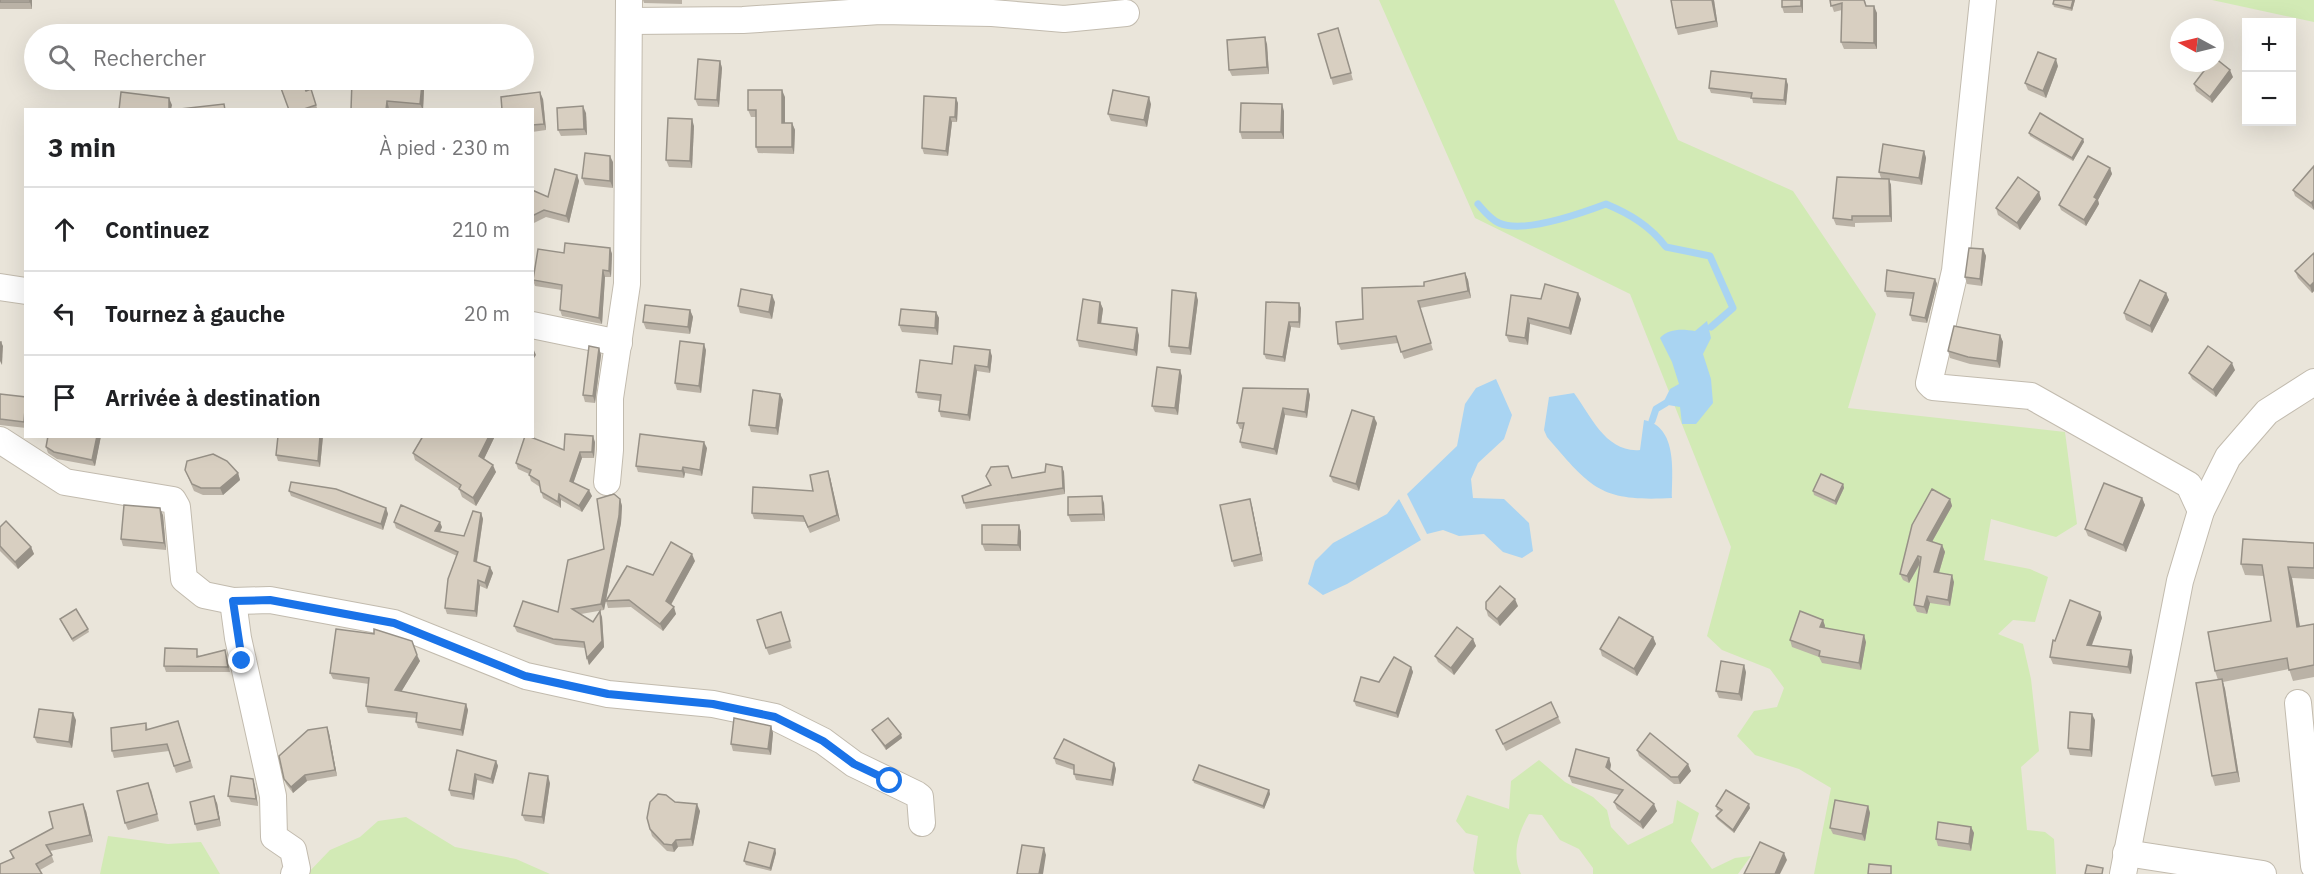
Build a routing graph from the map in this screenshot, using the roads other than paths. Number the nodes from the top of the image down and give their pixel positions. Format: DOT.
graph roads {
  1 [pos="1983,0"];
  2 [pos="629,10"];
  3 [pos="1126,13"];
  4 [pos="0,287"];
  5 [pos="24,291"];
  6 [pos="534,325"];
  7 [pos="619,344"];
  8 [pos="2314,382"];
  9 [pos="0,440"];
  10 [pos="607,482"];
  11 [pos="2201,511"];
  12 [pos="233,601"];
  13 [pos="2298,703"];
  14 [pos="922,823"];
  15 [pos="2124,863"];
  16 [pos="2314,866"];
  17 [pos="294,874"];
  18 [pos="2263,874"];
  1 -- 11 [label="street"];
  2 -- 3 [label="street"];
  2 -- 7 [label="street"];
  4 -- 5 [label="street"];
  6 -- 7 [label="street"];
  7 -- 10 [label="street"];
  8 -- 11 [label="street"];
  9 -- 12 [label="street"];
  11 -- 15 [label="street"];
  12 -- 14 [label="street"];
  12 -- 17 [label="street"];
  13 -- 16 [label="street"];
  15 -- 18 [label="street"];
}
